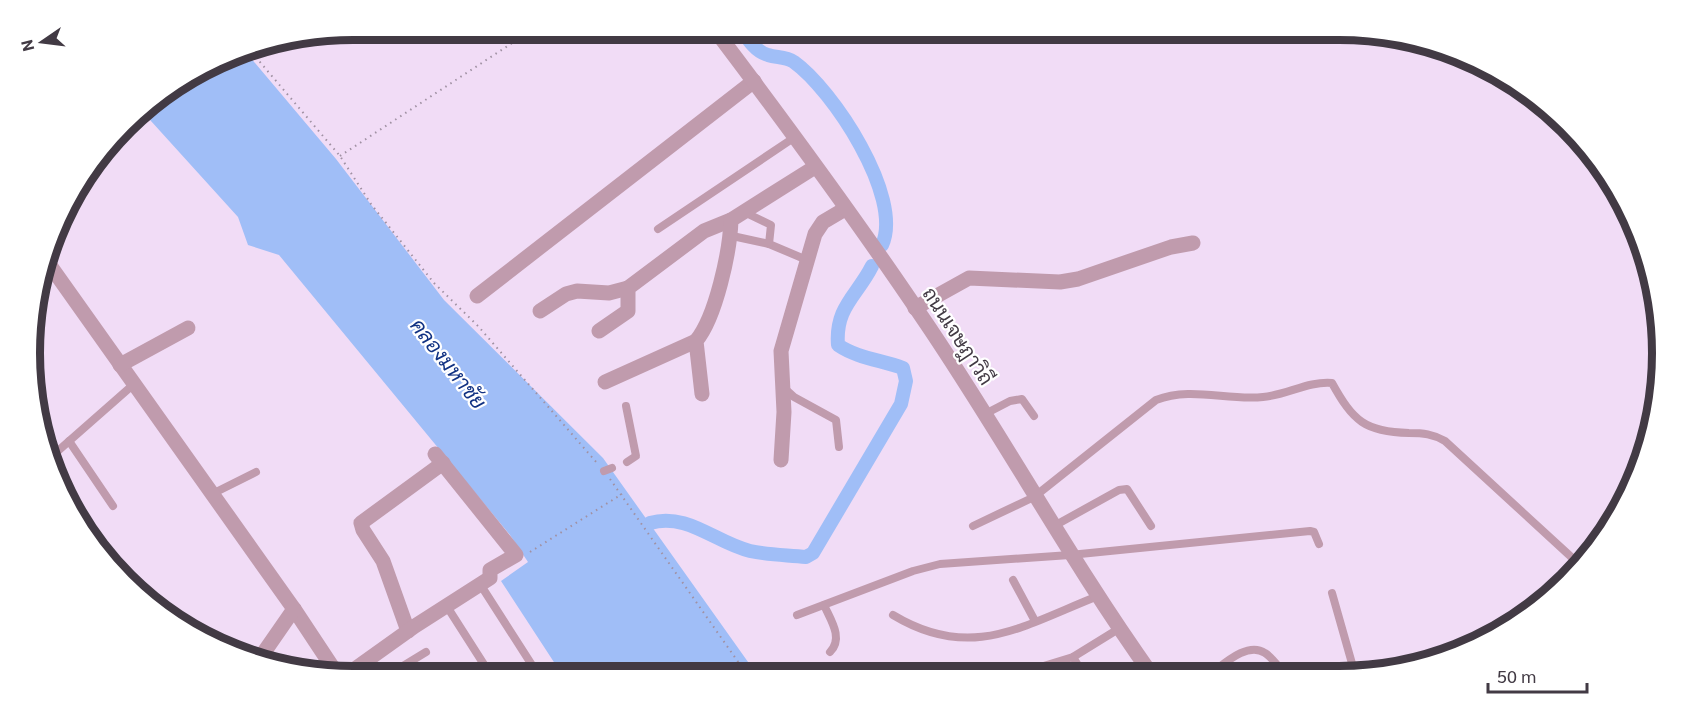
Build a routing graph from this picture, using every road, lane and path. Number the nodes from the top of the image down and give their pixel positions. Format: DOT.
graph roads {
  1 [pos="517,40"];
  2 [pos="723,40"];
  3 [pos="255,56"];
  4 [pos="754,81"];
  5 [pos="795,137"];
  6 [pos="340,156"];
  7 [pos="815,167"];
  8 [pos="845,209"];
  9 [pos="737,216"];
  10 [pos="658,229"];
  11 [pos="737,237"];
  12 [pos="1193,243"];
  13 [pos="769,244"];
  14 [pos="807,260"];
  15 [pos="52,268"];
  16 [pos="628,288"];
  17 [pos="477,296"];
  18 [pos="915,308"];
  19 [pos="540,311"];
  20 [pos="188,328"];
  21 [pos="599,331"];
  22 [pos="696,341"];
  23 [pos="120,365"];
  24 [pos="605,382"];
  25 [pos="134,384"];
  26 [pos="782,386"];
  27 [pos="702,394"];
  28 [pos="626,406"];
  29 [pos="984,415"];
  30 [pos="1034,416"];
  31 [pos="69,441"];
  32 [pos="839,447"];
  33 [pos="56,452"];
  34 [pos="781,460"];
  35 [pos="627,462"];
  36 [pos="256,472"];
  37 [pos="212,494"];
  38 [pos="622,494"];
  39 [pos="1034,496"];
  40 [pos="113,506"];
  41 [pos="973,526"];
  42 [pos="1053,526"];
  43 [pos="1151,526"];
  44 [pos="1319,544"];
  45 [pos="527,554"];
  46 [pos="1070,555"];
  47 [pos="1574,560"];
  48 [pos="1013,580"];
  49 [pos="480,584"];
  50 [pos="1332,593"];
  51 [pos="1098,596"];
  52 [pos="446,605"];
  53 [pos="824,605"];
  54 [pos="294,609"];
  55 [pos="797,615"];
  56 [pos="893,615"];
  57 [pos="1035,621"];
  58 [pos="1120,628"];
  59 [pos="408,631"];
  60 [pos="426,652"];
  61 [pos="830,652"];
  62 [pos="263,653"];
  63 [pos="1073,657"];
  64 [pos="332,666"];
  65 [pos="359,666"];
  66 [pos="403,666"];
  67 [pos="485,666"];
  68 [pos="533,666"];
  69 [pos="741,666"];
  70 [pos="1044,666"];
  71 [pos="1078,666"];
  72 [pos="1146,666"];
  73 [pos="1222,666"];
  74 [pos="1277,666"];
  75 [pos="1353,666"];
  1 -- 6 [label="path"];
  2 -- 4 [label="street, ถนนเจษฎาวิถี"];
  3 -- 6 [label="path"];
  4 -- 5 [label="street, ถนนเจษฎาวิถี"];
  4 -- 17 [label="street"];
  5 -- 7 [label="street, ถนนเจษฎาวิถี"];
  5 -- 10 [label="lane"];
  6 -- 38 [label="path"];
  7 -- 8 [label="street, ถนนเจษฎาวิถี"];
  7 -- 9 [label="street"];
  8 -- 14 [label="street"];
  8 -- 18 [label="street, ถนนเจษฎาวิถี"];
  9 -- 13 [label="lane"];
  9 -- 16 [label="street"];
  9 -- 22 [label="street"];
  11 -- 13 [label="lane"];
  12 -- 18 [label="street"];
  13 -- 14 [label="lane"];
  14 -- 26 [label="street"];
  15 -- 23 [label="street"];
  16 -- 19 [label="street"];
  16 -- 21 [label="street"];
  18 -- 29 [label="street, ถนนเจษฎาวิถี"];
  20 -- 23 [label="street"];
  22 -- 24 [label="street"];
  22 -- 27 [label="street"];
  23 -- 25 [label="street"];
  25 -- 31 [label="lane"];
  25 -- 37 [label="street"];
  26 -- 32 [label="lane"];
  26 -- 34 [label="street"];
  28 -- 35 [label="lane"];
  29 -- 30 [label="lane"];
  29 -- 39 [label="street, ถนนเจษฎาวิถี"];
  31 -- 33 [label="lane"];
  31 -- 40 [label="lane"];
  36 -- 37 [label="lane"];
  37 -- 54 [label="street"];
  38 -- 45 [label="path"];
  38 -- 69 [label="path"];
  39 -- 41 [label="lane"];
  39 -- 42 [label="street, ถนนเจษฎาวิถี"];
  39 -- 47 [label="lane"];
  42 -- 43 [label="lane"];
  42 -- 46 [label="street, ถนนเจษฎาวิถี"];
  44 -- 46 [label="lane"];
  46 -- 51 [label="street, ถนนเจษฎาวิถี"];
  46 -- 53 [label="lane"];
  48 -- 57 [label="lane"];
  49 -- 52 [label="street"];
  49 -- 59 [label="street"];
  49 -- 68 [label="lane"];
  50 -- 75 [label="lane"];
  51 -- 57 [label="lane"];
  51 -- 58 [label="street, ถนนเจษฎาวิถี"];
  52 -- 59 [label="street"];
  52 -- 67 [label="lane"];
  53 -- 55 [label="lane"];
  53 -- 61 [label="lane"];
  54 -- 62 [label="street"];
  54 -- 64 [label="street"];
  56 -- 57 [label="lane"];
  58 -- 63 [label="lane"];
  58 -- 72 [label="street, ถนนเจษฎาวิถี"];
  59 -- 65 [label="street"];
  60 -- 66 [label="lane"];
  63 -- 70 [label="lane"];
  63 -- 71 [label="lane"];
  73 -- 74 [label="lane"];
}
